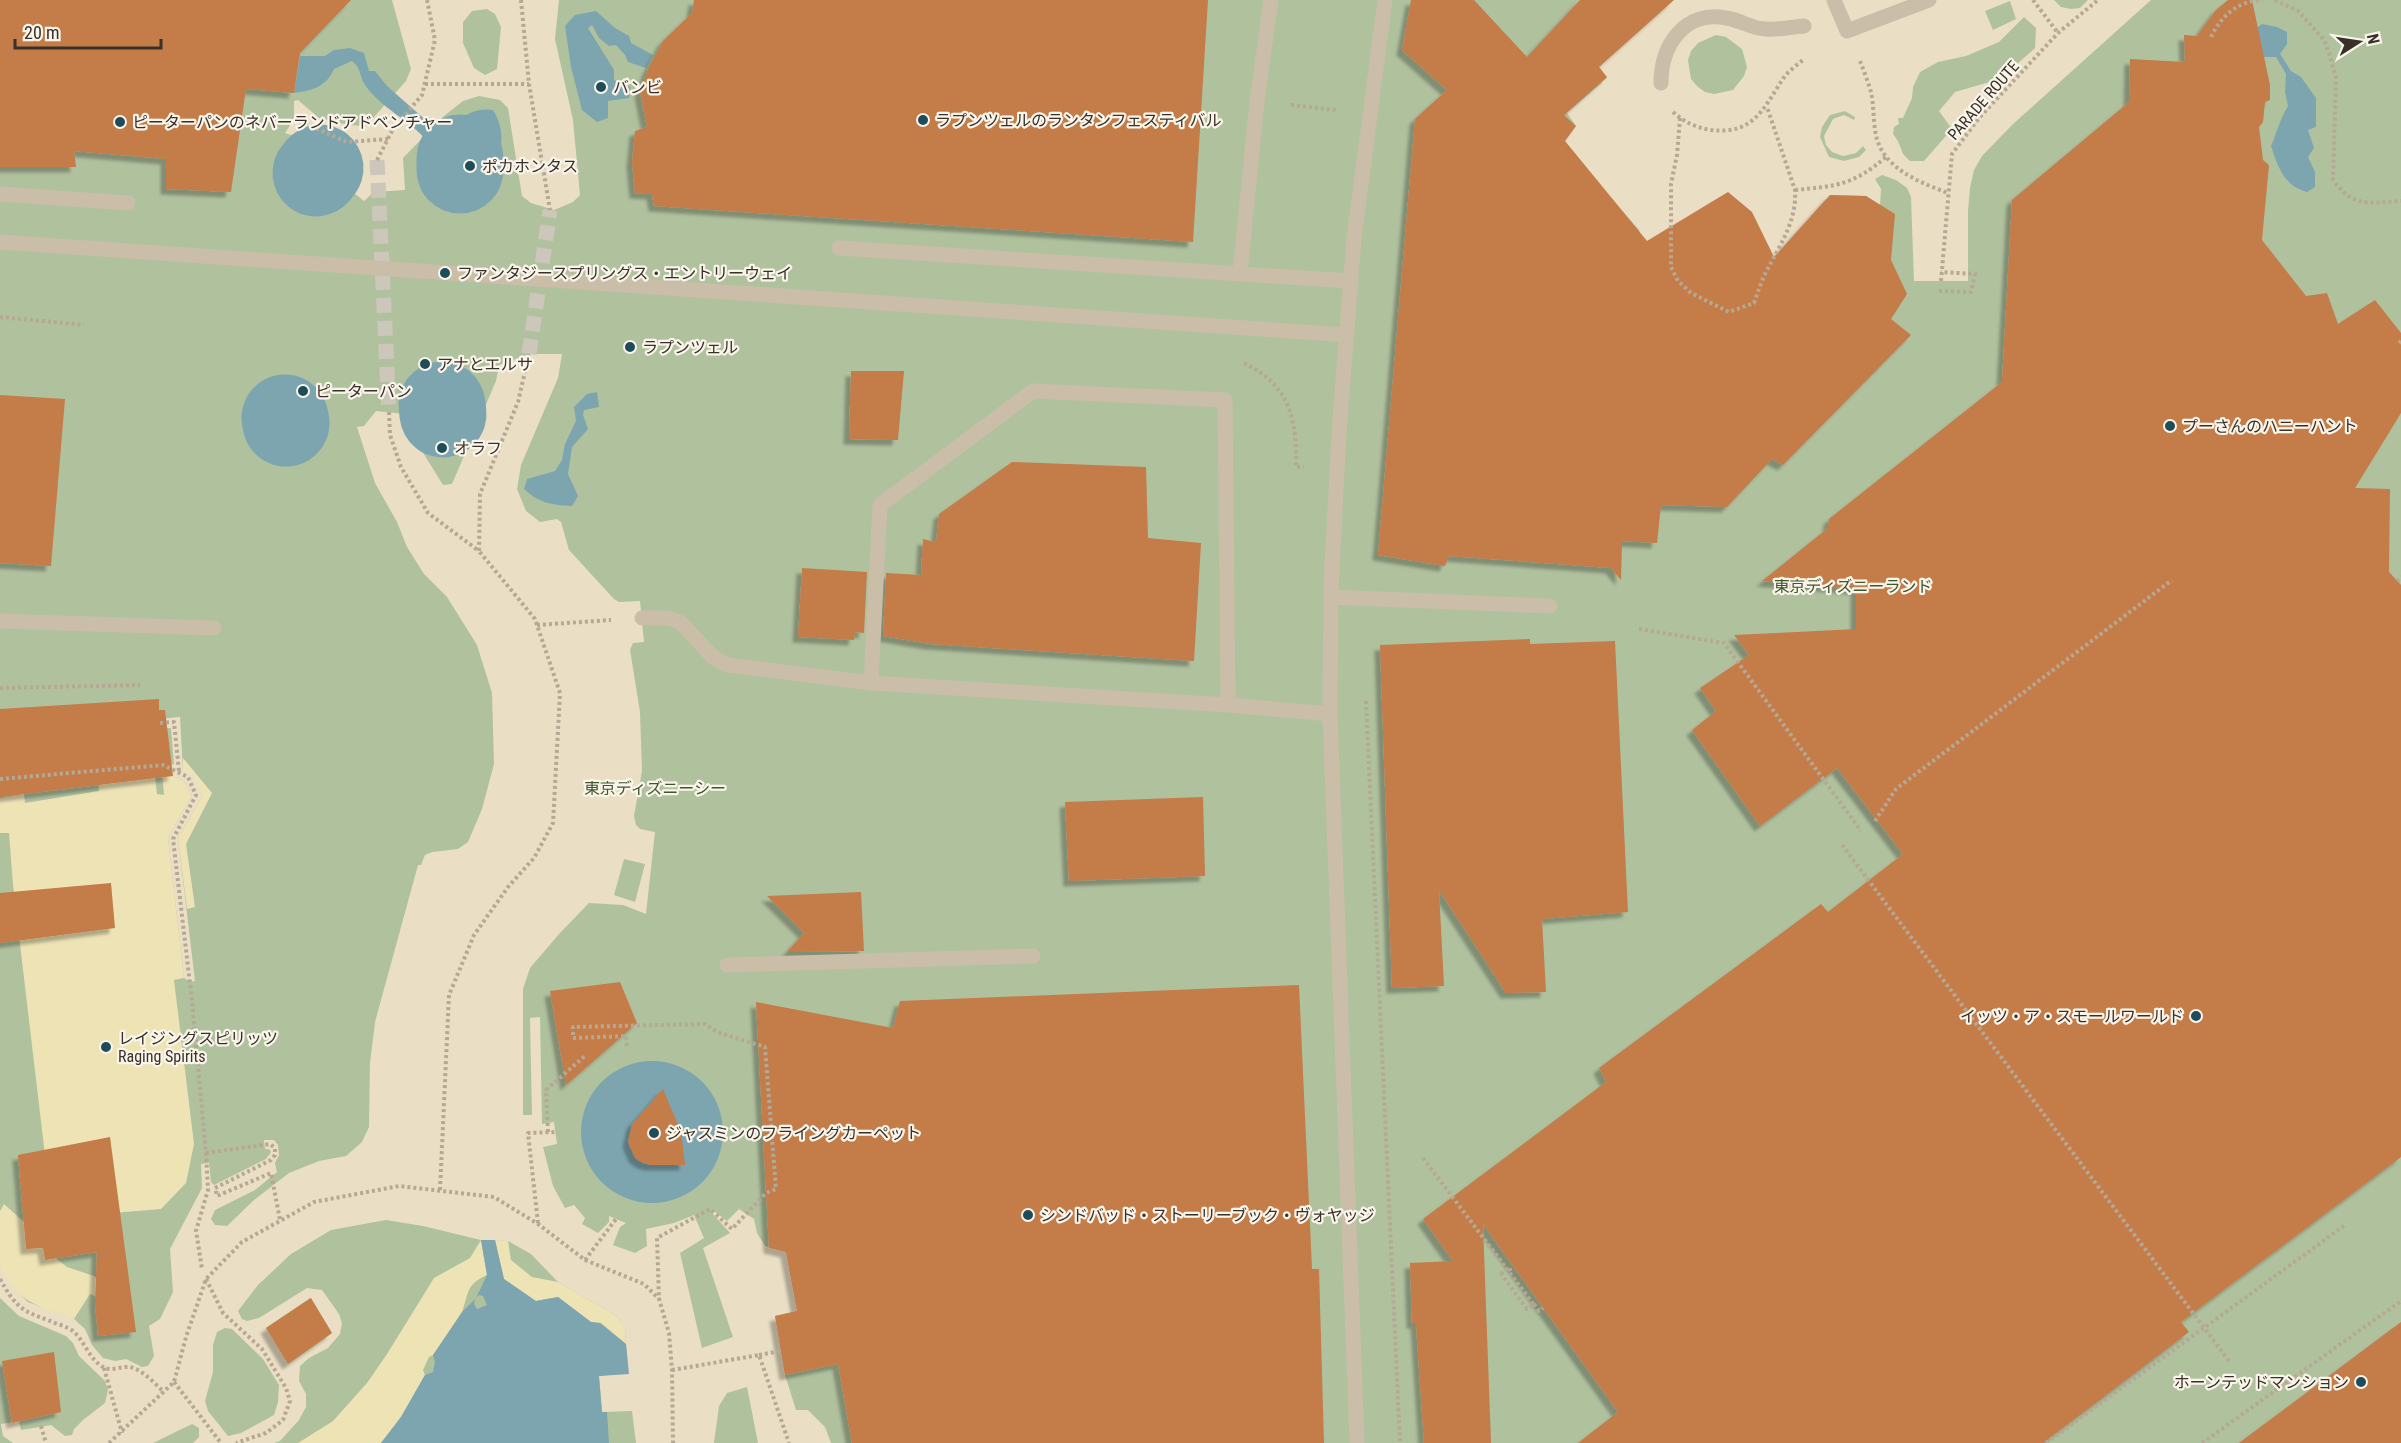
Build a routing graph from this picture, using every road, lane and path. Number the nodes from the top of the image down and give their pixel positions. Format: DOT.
graph roads {
  1 [pos="427,0"];
  2 [pos="521,0"];
  3 [pos="1271,0"];
  4 [pos="1385,0"];
  5 [pos="1834,0"];
  6 [pos="1929,0"];
  7 [pos="2033,0"];
  8 [pos="2098,0"];
  9 [pos="2262,0"];
  10 [pos="2275,0"];
  11 [pos="1804,26"];
  12 [pos="1847,31"];
  13 [pos="2058,33"];
  14 [pos="2211,36"];
  15 [pos="1661,83"];
  16 [pos="424,84"];
  17 [pos="529,84"];
  18 [pos="1257,101"];
  19 [pos="1767,106"];
  20 [pos="1370,114"];
  21 [pos="1680,118"];
  22 [pos="294,119"];
  23 [pos="388,139"];
  24 [pos="1887,156"];
  25 [pos="377,160"];
  26 [pos="1795,190"];
  27 [pos="1948,193"];
  28 [pos="0,194"];
  29 [pos="2401,201"];
  30 [pos="128,203"];
  31 [pos="550,210"];
  32 [pos="0,242"];
  33 [pos="839,248"];
  34 [pos="1941,272"];
  35 [pos="1240,273"];
  36 [pos="1351,280"];
  37 [pos="1941,281"];
  38 [pos="1939,291"];
  39 [pos="0,317"];
  40 [pos="84,325"];
  41 [pos="1347,335"];
  42 [pos="529,354"];
  43 [pos="1236,359"];
  44 [pos="389,412"];
  45 [pos="1337,469"];
  46 [pos="479,551"];
  47 [pos="2401,576"];
  48 [pos="2172,580"];
  49 [pos="2397,581"];
  50 [pos="1331,597"];
  51 [pos="1550,606"];
  52 [pos="642,618"];
  53 [pos="0,621"];
  54 [pos="537,625"];
  55 [pos="214,628"];
  56 [pos="1639,629"];
  57 [pos="871,683"];
  58 [pos="140,685"];
  59 [pos="0,688"];
  60 [pos="1366,690"];
  61 [pos="1228,705"];
  62 [pos="1330,714"];
  63 [pos="160,723"];
  64 [pos="179,772"];
  65 [pos="0,779"];
  66 [pos="1875,821"];
  67 [pos="1861,831"];
  68 [pos="1842,845"];
  69 [pos="1033,956"];
  70 [pos="727,965"];
  71 [pos="627,1046"];
  72 [pos="585,1055"];
  73 [pos="548,1132"];
  74 [pos="555,1132"];
  75 [pos="206,1153"];
  76 [pos="1423,1158"];
  77 [pos="440,1191"];
  78 [pos="616,1219"];
  79 [pos="280,1220"];
  80 [pos="538,1224"];
  81 [pos="2345,1225"];
  82 [pos="585,1260"];
  83 [pos="202,1269"];
  84 [pos="0,1279"];
  85 [pos="206,1279"];
  86 [pos="5,1288"];
  87 [pos="0,1291"];
  88 [pos="659,1299"];
  89 [pos="2401,1301"];
  90 [pos="1543,1308"];
  91 [pos="2204,1328"];
  92 [pos="780,1351"];
  93 [pos="759,1356"];
  94 [pos="2229,1362"];
  95 [pos="104,1368"];
  96 [pos="672,1370"];
  97 [pos="174,1382"];
  98 [pos="164,1392"];
  99 [pos="41,1426"];
  100 [pos="122,1433"];
  101 [pos="46,1443"];
  102 [pos="109,1443"];
  103 [pos="221,1443"];
  104 [pos="236,1443"];
  105 [pos="673,1443"];
  106 [pos="789,1443"];
  107 [pos="1357,1443"];
  108 [pos="1401,1443"];
  109 [pos="2046,1443"];
  110 [pos="2202,1443"];
  1 -- 16 [label="path"];
  2 -- 17 [label="path"];
  3 -- 18 [label="street"];
  4 -- 20 [label="street"];
  5 -- 12 [label="street"];
  6 -- 12 [label="street"];
  7 -- 13 [label="path"];
  8 -- 13 [label="path, PARADE ROUTE"];
  9 -- 14 [label="path"];
  10 -- 29 [label="path"];
  11 -- 15 [label="street"];
  12 -- 19 [label="path"];
  12 -- 24 [label="path"];
  13 -- 27 [label="path, PARADE ROUTE"];
  15 -- 21 [label="path"];
  16 -- 17 [label="path"];
  16 -- 23 [label="path"];
  17 -- 31 [label="path"];
  18 -- 20 [label="path"];
  18 -- 35 [label="street"];
  19 -- 21 [label="path"];
  19 -- 26 [label="path"];
  20 -- 36 [label="street"];
  21 -- 26 [label="path"];
  22 -- 23 [label="path"];
  23 -- 25 [label="path"];
  24 -- 26 [label="path"];
  24 -- 27 [label="path"];
  27 -- 34 [label="path, PARADE ROUTE"];
  28 -- 30 [label="street"];
  32 -- 41 [label="street, bridge"];
  33 -- 35 [label="street"];
  34 -- 37 [label="path, PARADE ROUTE"];
  34 -- 38 [label="path"];
  35 -- 36 [label="street"];
  36 -- 41 [label="street"];
  39 -- 40 [label="path"];
  41 -- 45 [label="street"];
  42 -- 46 [label="path"];
  43 -- 45 [label="path"];
  44 -- 46 [label="path"];
  45 -- 50 [label="street"];
  46 -- 54 [label="path"];
  47 -- 49 [label="path"];
  48 -- 66 [label="path"];
  50 -- 51 [label="street"];
  50 -- 62 [label="street"];
  52 -- 54 [label="path"];
  52 -- 57 [label="street"];
  53 -- 55 [label="street"];
  54 -- 77 [label="path"];
  56 -- 67 [label="path"];
  57 -- 61 [label="street"];
  57 -- 61 [label="street"];
  58 -- 59 [label="path"];
  60 -- 108 [label="path"];
  61 -- 62 [label="street"];
  62 -- 107 [label="street"];
  63 -- 64 [label="path"];
  64 -- 65 [label="path"];
  64 -- 75 [label="path"];
  68 -- 91 [label="path"];
  69 -- 70 [label="street"];
  71 -- 88 [label="path"];
  72 -- 73 [label="path"];
  73 -- 74 [label="path"];
  73 -- 80 [label="path"];
  75 -- 79 [label="path"];
  75 -- 83 [label="path"];
  76 -- 90 [label="path, bridge"];
  77 -- 79 [label="path"];
  77 -- 80 [label="path"];
  78 -- 82 [label="path"];
  79 -- 85 [label="path"];
  80 -- 82 [label="path"];
  81 -- 91 [label="path"];
  82 -- 88 [label="path"];
  84 -- 86 [label="path"];
  85 -- 97 [label="path"];
  85 -- 104 [label="path"];
  86 -- 87 [label="path"];
  86 -- 95 [label="path"];
  88 -- 96 [label="path"];
  89 -- 110 [label="path"];
  91 -- 94 [label="path"];
  91 -- 109 [label="path"];
  92 -- 93 [label="path"];
  93 -- 96 [label="path"];
  93 -- 106 [label="path"];
  95 -- 98 [label="path"];
  95 -- 100 [label="path"];
  96 -- 105 [label="path"];
  97 -- 98 [label="path"];
  97 -- 103 [label="path"];
  98 -- 100 [label="path"];
  99 -- 101 [label="path"];
  100 -- 102 [label="path"];
}
